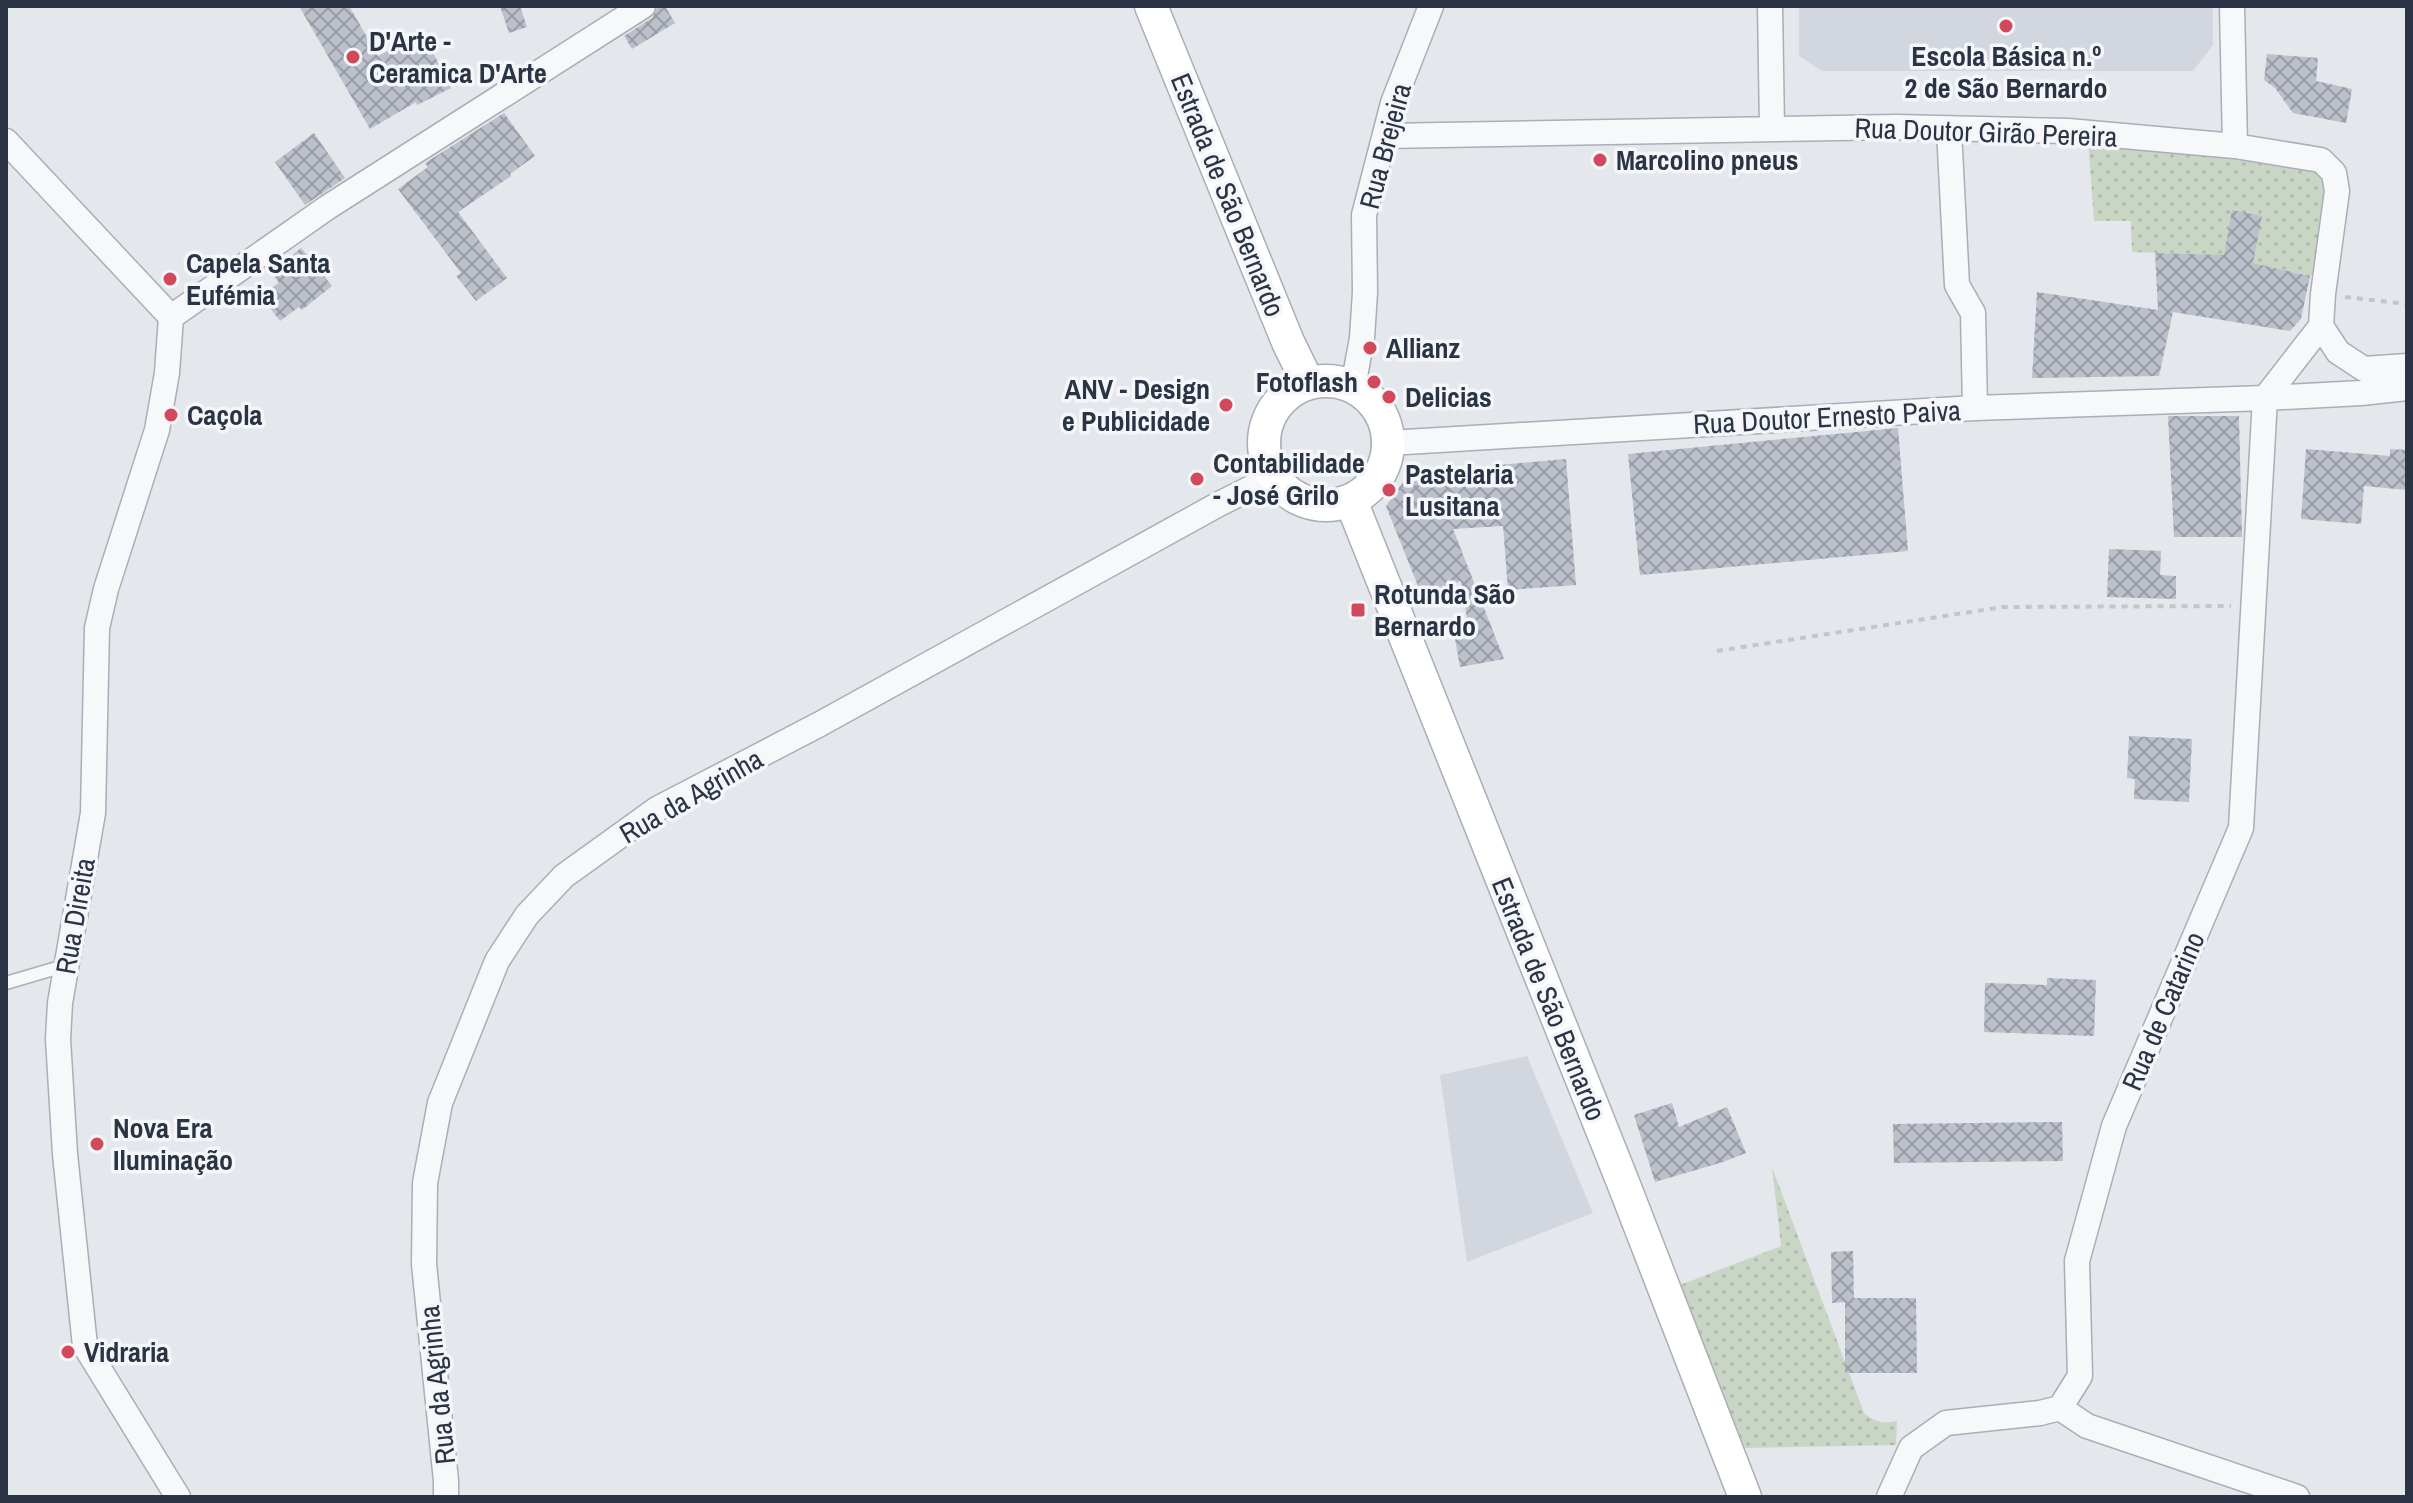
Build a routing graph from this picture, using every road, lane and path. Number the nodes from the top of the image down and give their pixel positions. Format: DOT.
graph roads {
  1 [pos="643,6"];
  2 [pos="1151,6"];
  3 [pos="1431,6"];
  4 [pos="1770,6"];
  5 [pos="2232,6"];
  6 [pos="1772,129"];
  7 [pos="1949,130"];
  8 [pos="1385,136"];
  9 [pos="6,141"];
  10 [pos="2235,146"];
  11 [pos="2323,294"];
  12 [pos="2407,304"];
  13 [pos="171,317"];
  14 [pos="2321,326"];
  15 [pos="2407,366"];
  16 [pos="1308,383"];
  17 [pos="1353,387"];
  18 [pos="2407,388"];
  19 [pos="2265,398"];
  20 [pos="1975,408"];
  21 [pos="1389,443"];
  22 [pos="1273,477"];
  23 [pos="1351,501"];
  24 [pos="2253,606"];
  25 [pos="1717,651"];
  26 [pos="67,965"];
  27 [pos="6,983"];
  28 [pos="2060,1408"];
  29 [pos="178,1497"];
  30 [pos="446,1497"];
  31 [pos="1745,1497"];
  32 [pos="1889,1497"];
  33 [pos="2297,1497"];
  1 -- 13 [label="street"];
  2 -- 16 [label="main road, Estrada de São Bernardo"];
  3 -- 8 [label="street, Rua Brejeira"];
  4 -- 6 [label="street"];
  5 -- 10 [label="street"];
  6 -- 7 [label="street, Rua Doutor Girão Pereira"];
  6 -- 8 [label="street, Rua Doutor Girão Pereira"];
  7 -- 10 [label="street, Rua Doutor Girão Pereira"];
  7 -- 20 [label="street"];
  8 -- 17 [label="street, Rua Brejeira"];
  9 -- 13 [label="street"];
  10 -- 11 [label="street, Rua Doutor Girão Pereira"];
  11 -- 12 [label="path"];
  11 -- 14 [label="street, Rua Doutor Girão Pereira"];
  13 -- 26 [label="street, Rua Direita"];
  14 -- 15 [label="street"];
  14 -- 19 [label="street"];
  16 -- 17 [label="main road"];
  16 -- 22 [label="main road"];
  17 -- 21 [label="main road"];
  18 -- 19 [label="street, Rua Doutor Ernesto Paiva"];
  19 -- 20 [label="street, Rua Doutor Ernesto Paiva"];
  19 -- 24 [label="street, Rua de Catarino"];
  20 -- 21 [label="street, Rua Doutor Ernesto Paiva"];
  21 -- 23 [label="main road"];
  22 -- 23 [label="main road"];
  22 -- 30 [label="street, Rua da Agrinha"];
  23 -- 31 [label="main road, Estrada de São Bernardo"];
  24 -- 25 [label="path"];
  24 -- 28 [label="street, Rua de Catarino"];
  26 -- 27 [label="lane"];
  26 -- 29 [label="street, Rua Direita"];
  28 -- 32 [label="street"];
  28 -- 33 [label="street"];
}
